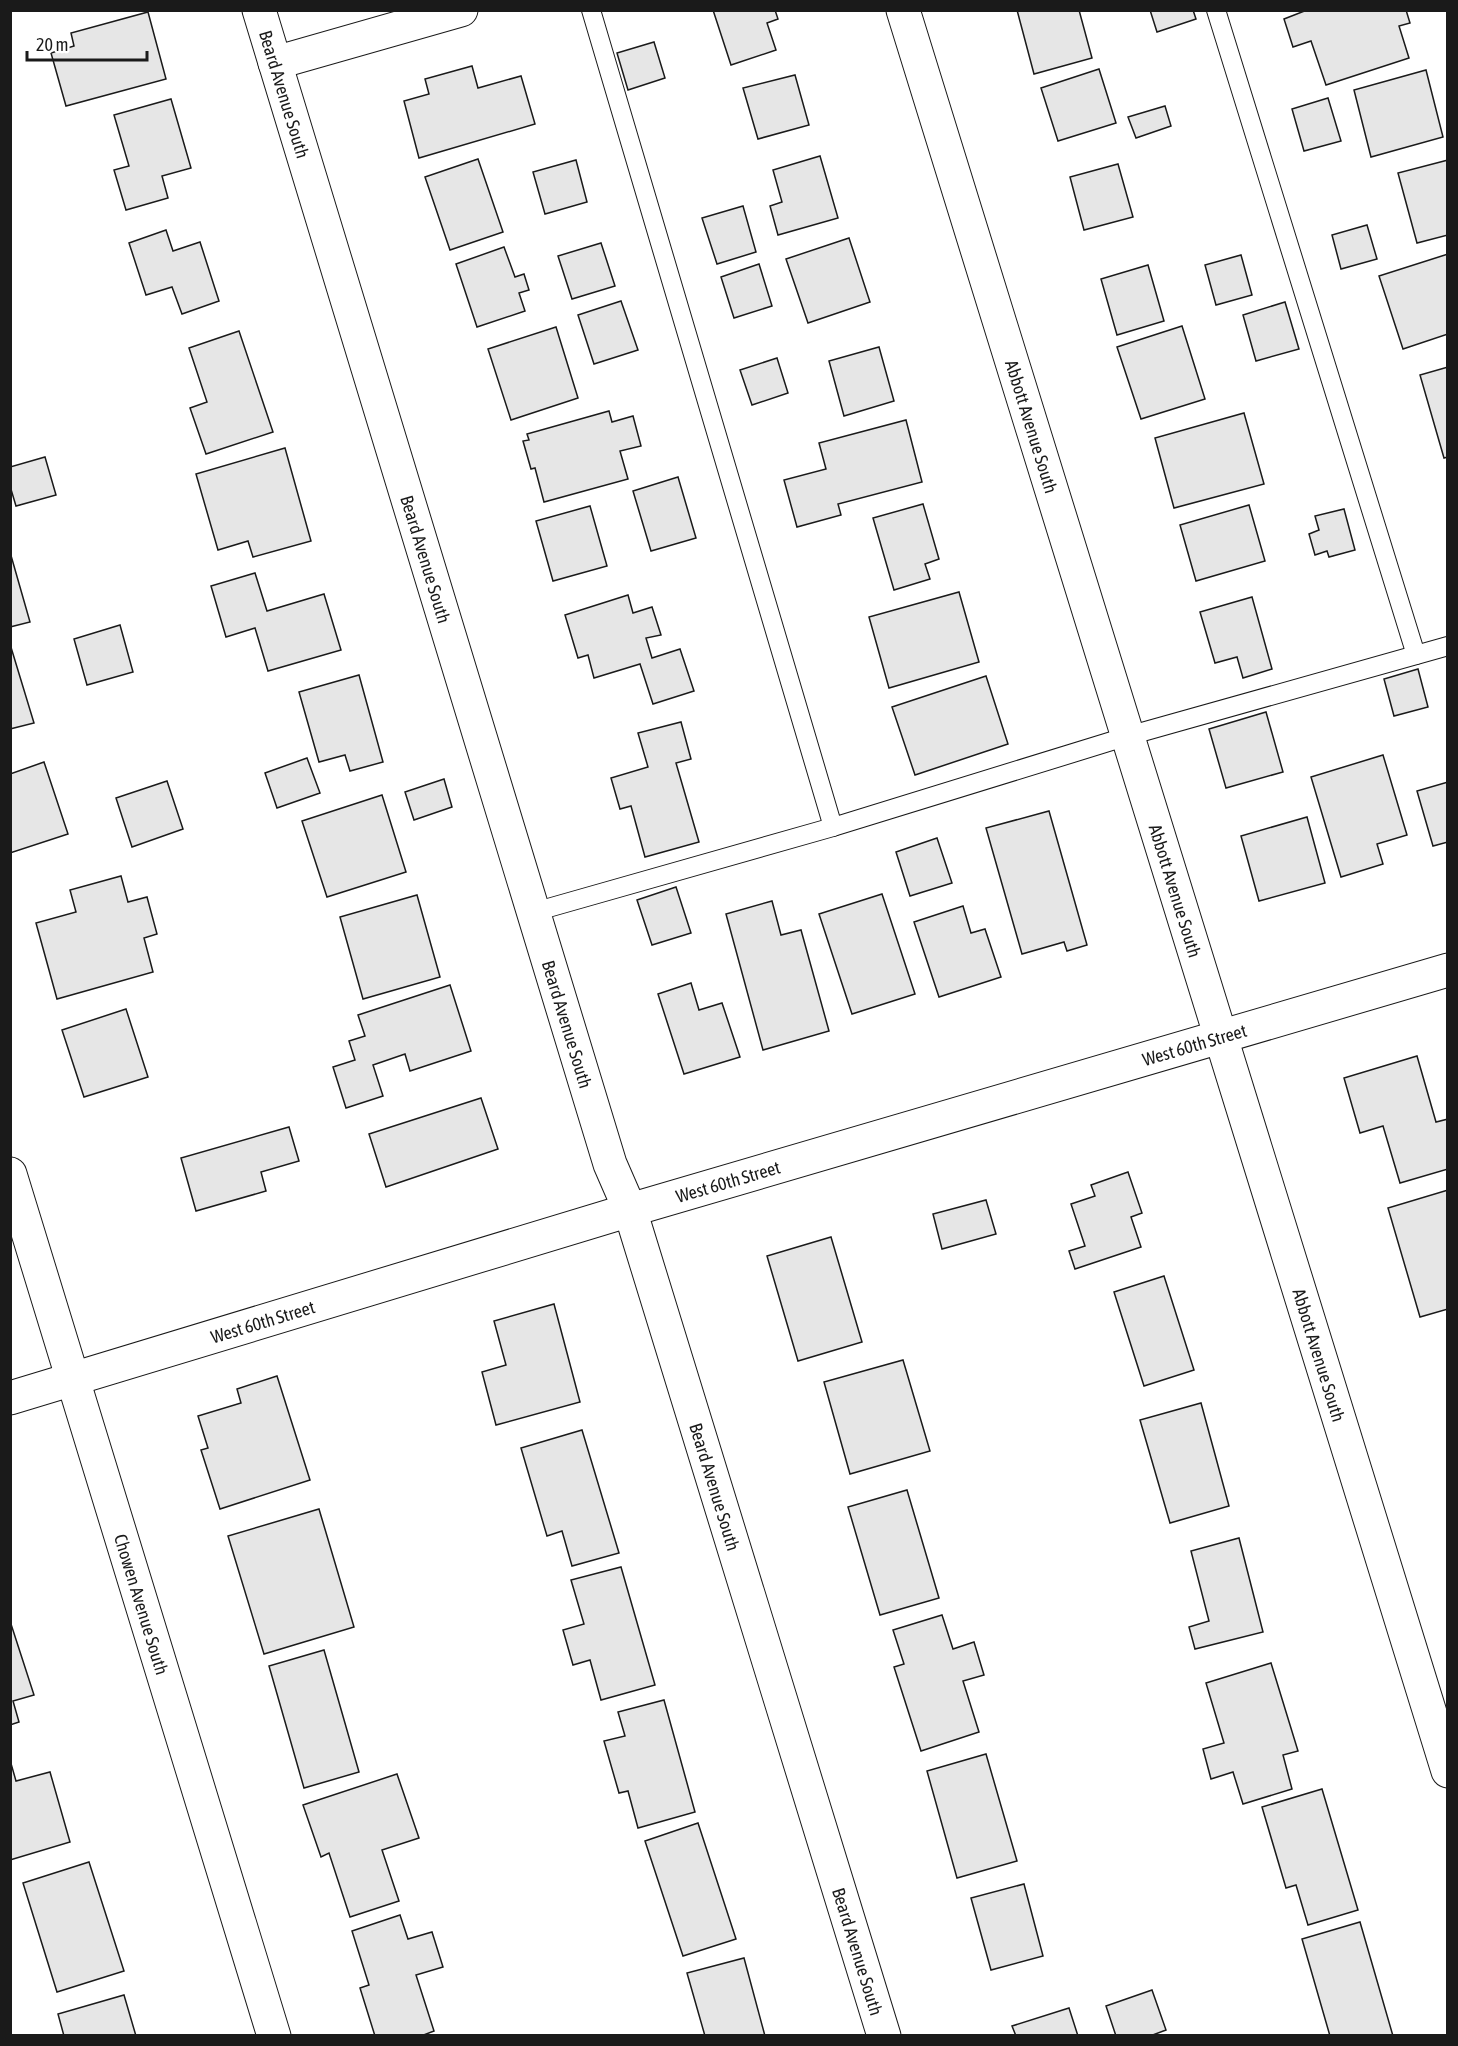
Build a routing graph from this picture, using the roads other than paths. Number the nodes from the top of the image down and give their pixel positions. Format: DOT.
graph roads {
  1 [pos="259,10"];
  2 [pos="461,10"];
  3 [pos="591,10"];
  4 [pos="903,10"];
  5 [pos="1216,10"];
  6 [pos="275,63"];
  7 [pos="1448,646"];
  8 [pos="1416,655"];
  9 [pos="1128,736"];
  10 [pos="833,827"];
  11 [pos="534,912"];
  12 [pos="1448,970"];
  13 [pos="1221,1038"];
  14 [pos="10,1174"];
  15 [pos="630,1210"];
  16 [pos="73,1379"];
  17 [pos="10,1398"];
  18 [pos="1448,1771"];
  19 [pos="274,2036"];
  20 [pos="884,2036"];
  1 -- 6 [label="street, Beard Avenue South"];
  2 -- 6 [label="street"];
  3 -- 10 [label="lane"];
  4 -- 9 [label="street, Abbott Avenue South"];
  5 -- 8 [label="lane"];
  6 -- 11 [label="street, Beard Avenue South"];
  7 -- 8 [label="lane"];
  8 -- 9 [label="lane"];
  9 -- 10 [label="lane"];
  9 -- 13 [label="street, Abbott Avenue South"];
  10 -- 11 [label="lane"];
  11 -- 15 [label="street, Beard Avenue South"];
  12 -- 13 [label="street, West 60th Street"];
  13 -- 15 [label="street, West 60th Street"];
  13 -- 18 [label="street, Abbott Avenue South"];
  14 -- 16 [label="street, Chowen Avenue South"];
  15 -- 16 [label="street, West 60th Street"];
  15 -- 20 [label="street, Beard Avenue South"];
  16 -- 17 [label="street, West 60th Street"];
  16 -- 19 [label="street, Chowen Avenue South"];
}
